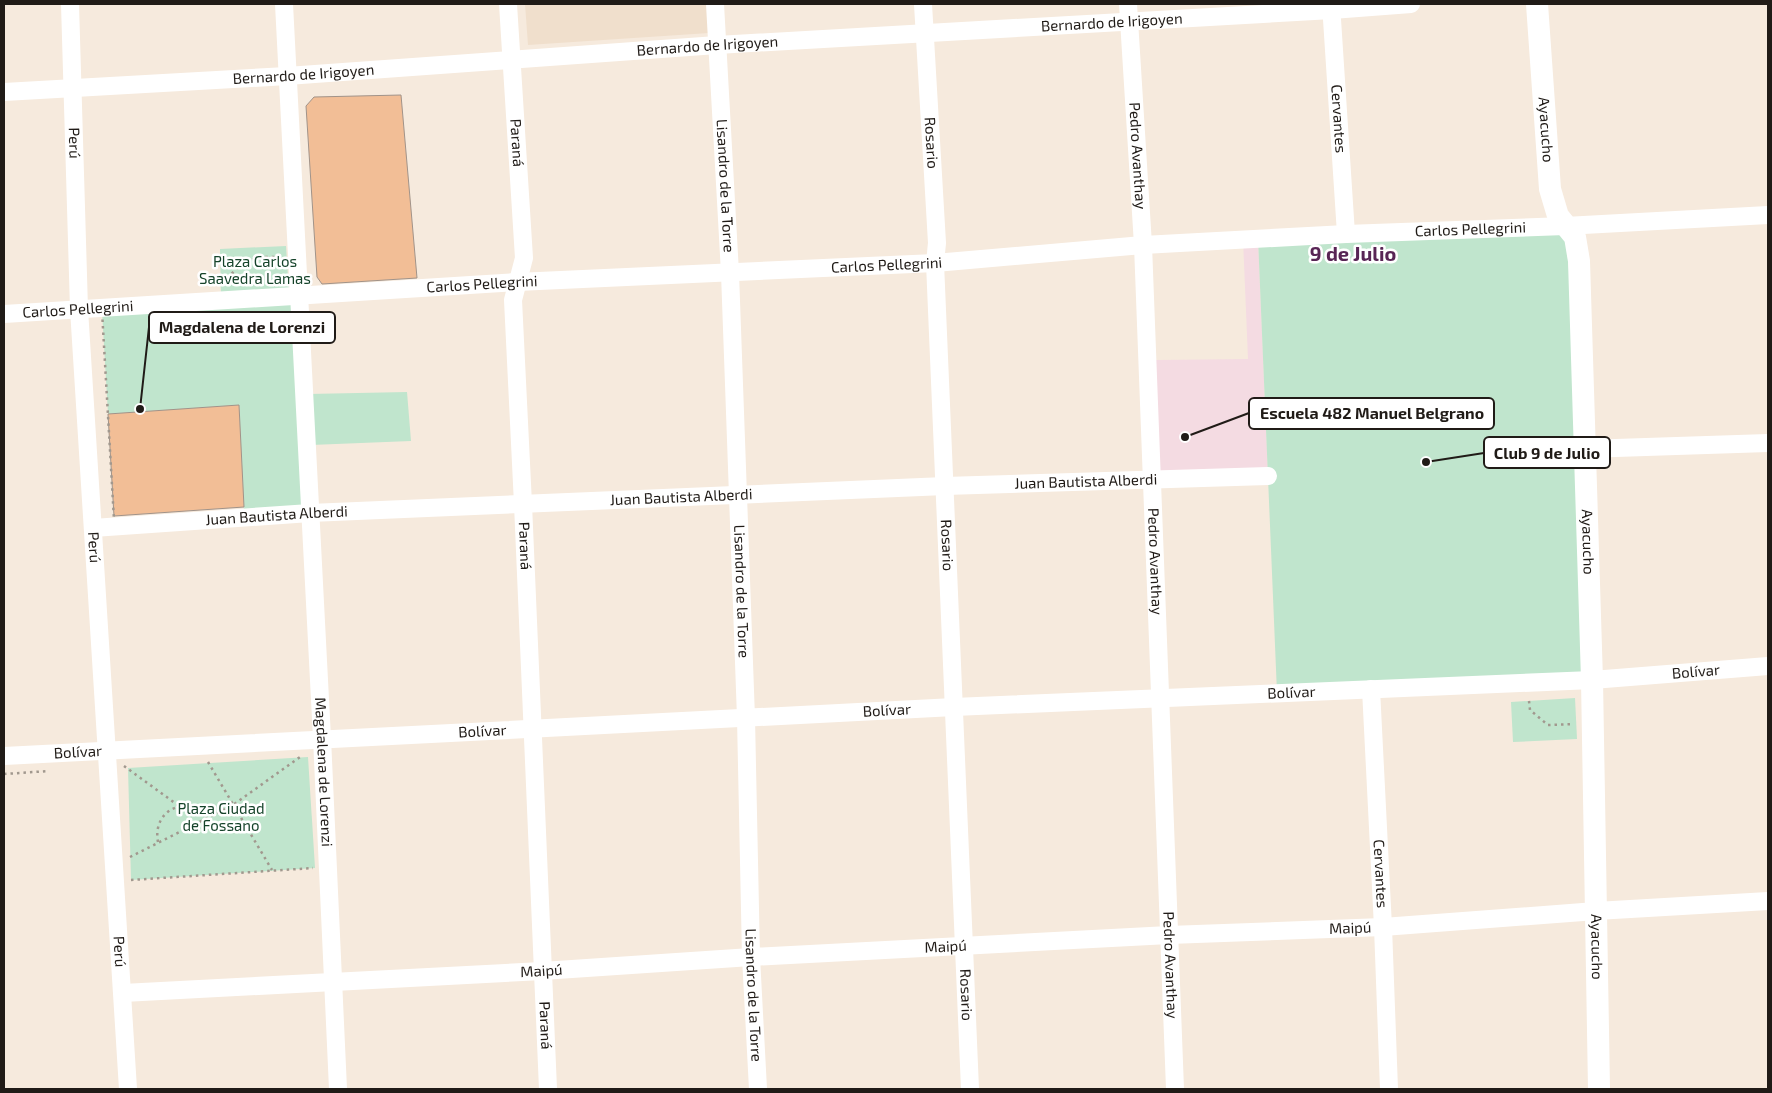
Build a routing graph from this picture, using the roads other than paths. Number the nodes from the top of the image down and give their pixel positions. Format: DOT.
graph roads {
  1 [pos="70,4"];
  2 [pos="284,4"];
  3 [pos="508,4"];
  4 [pos="715,4"];
  5 [pos="923,4"];
  6 [pos="1128,4"];
  7 [pos="1411,4"];
  8 [pos="1537,4"];
  9 [pos="1332,7"];
  10 [pos="1129,22"];
  11 [pos="924,34"];
  12 [pos="717,45"];
  13 [pos="512,60"];
  14 [pos="287,76"];
  15 [pos="73,87"];
  16 [pos="4,92"];
  17 [pos="1768,215"];
  18 [pos="1565,226"];
  19 [pos="1346,234"];
  20 [pos="1143,245"];
  21 [pos="935,263"];
  22 [pos="730,273"];
  23 [pos="517,282"];
  24 [pos="298,296"];
  25 [pos="79,309"];
  26 [pos="4,314"];
  27 [pos="1768,443"];
  28 [pos="1585,449"];
  29 [pos="1268,476"];
  30 [pos="1153,480"];
  31 [pos="945,486"];
  32 [pos="738,495"];
  33 [pos="523,504"];
  34 [pos="310,513"];
  35 [pos="94,528"];
  36 [pos="1768,666"];
  37 [pos="1592,680"];
  38 [pos="1371,689"];
  39 [pos="1161,698"];
  40 [pos="954,707"];
  41 [pos="746,718"];
  42 [pos="532,729"];
  43 [pos="322,738"];
  44 [pos="108,751"];
  45 [pos="4,756"];
  46 [pos="1768,901"];
  47 [pos="1596,911"];
  48 [pos="1383,927"];
  49 [pos="1169,935"];
  50 [pos="964,946"];
  51 [pos="751,957"];
  52 [pos="542,971"];
  53 [pos="333,982"];
  54 [pos="123,993"];
  55 [pos="128,1089"];
  56 [pos="338,1089"];
  57 [pos="548,1089"];
  58 [pos="758,1089"];
  59 [pos="970,1089"];
  60 [pos="1175,1089"];
  61 [pos="1389,1089"];
  62 [pos="1599,1089"];
  1 -- 15 [label="street, Perú"];
  2 -- 14 [label="street, Magdalena de Lorenzi"];
  3 -- 13 [label="street, Paraná"];
  4 -- 12 [label="street, Lisandro de la Torre"];
  5 -- 11 [label="street, Rosario"];
  6 -- 10 [label="street, Pedro Avanthay"];
  7 -- 9 [label="street, Bernardo de Irigoyen"];
  8 -- 18 [label="street, Ayacucho"];
  9 -- 10 [label="street, Bernardo de Irigoyen"];
  9 -- 19 [label="street, Cervantes"];
  10 -- 11 [label="street, Bernardo de Irigoyen"];
  10 -- 20 [label="street, Pedro Avanthay"];
  11 -- 12 [label="street, Bernardo de Irigoyen"];
  11 -- 21 [label="street, Rosario"];
  12 -- 13 [label="street, Bernardo de Irigoyen"];
  12 -- 22 [label="street, Lisandro de la Torre"];
  13 -- 14 [label="street, Bernardo de Irigoyen"];
  13 -- 23 [label="street, Paraná"];
  14 -- 15 [label="street, Bernardo de Irigoyen"];
  14 -- 24 [label="street, Magdalena de Lorenzi"];
  15 -- 16 [label="street, Bernardo de Irigoyen"];
  15 -- 25 [label="street, Perú"];
  17 -- 18 [label="street, Carlos Pellegrini"];
  18 -- 19 [label="street, Carlos Pellegrini"];
  18 -- 28 [label="street, Ayacucho"];
  19 -- 20 [label="street, Carlos Pellegrini"];
  20 -- 21 [label="street, Carlos Pellegrini"];
  20 -- 30 [label="street, Pedro Avanthay"];
  21 -- 22 [label="street, Carlos Pellegrini"];
  21 -- 31 [label="street, Rosario"];
  22 -- 23 [label="street, Carlos Pellegrini"];
  22 -- 32 [label="street, Lisandro de la Torre"];
  23 -- 24 [label="street, Carlos Pellegrini"];
  23 -- 33 [label="street, Paraná"];
  24 -- 25 [label="street, Carlos Pellegrini"];
  24 -- 34 [label="street, Magdalena de Lorenzi"];
  25 -- 26 [label="street, Carlos Pellegrini"];
  25 -- 35 [label="street, Perú"];
  27 -- 28 [label="street"];
  28 -- 37 [label="street, Ayacucho"];
  29 -- 30 [label="street, Juan Bautista Alberdi"];
  30 -- 31 [label="street, Juan Bautista Alberdi"];
  30 -- 39 [label="street, Pedro Avanthay"];
  31 -- 32 [label="street, Juan Bautista Alberdi"];
  31 -- 40 [label="street, Rosario"];
  32 -- 33 [label="street, Juan Bautista Alberdi"];
  32 -- 41 [label="street, Lisandro de la Torre"];
  33 -- 34 [label="street, Juan Bautista Alberdi"];
  33 -- 42 [label="street, Paraná"];
  34 -- 35 [label="street, Juan Bautista Alberdi"];
  34 -- 43 [label="street, Magdalena de Lorenzi"];
  35 -- 44 [label="street, Perú"];
  36 -- 37 [label="street, Bolívar"];
  37 -- 38 [label="street, Bolívar"];
  37 -- 47 [label="street, Ayacucho"];
  38 -- 39 [label="street, Bolívar"];
  38 -- 48 [label="street, Cervantes"];
  39 -- 40 [label="street, Bolívar"];
  39 -- 49 [label="street, Pedro Avanthay"];
  40 -- 41 [label="street, Bolívar"];
  40 -- 50 [label="street, Rosario"];
  41 -- 42 [label="street, Bolívar"];
  41 -- 51 [label="street, Lisandro de la Torre"];
  42 -- 43 [label="street, Bolívar"];
  42 -- 52 [label="street, Paraná"];
  43 -- 44 [label="street, Bolívar"];
  43 -- 53 [label="street, Magdalena de Lorenzi"];
  44 -- 45 [label="street, Bolívar"];
  44 -- 54 [label="street, Perú"];
  46 -- 47 [label="street, Maipú"];
  47 -- 48 [label="street, Maipú"];
  47 -- 62 [label="street, Ayacucho"];
  48 -- 49 [label="street, Maipú"];
  48 -- 61 [label="street, Cervantes"];
  49 -- 50 [label="street, Maipú"];
  49 -- 60 [label="street, Pedro Avanthay"];
  50 -- 51 [label="street, Maipú"];
  50 -- 59 [label="street, Rosario"];
  51 -- 52 [label="street, Maipú"];
  51 -- 58 [label="street, Lisandro de la Torre"];
  52 -- 53 [label="street, Maipú"];
  52 -- 57 [label="street, Paraná"];
  53 -- 54 [label="street, Maipú"];
  53 -- 56 [label="street, Magdalena de Lorenzi"];
  54 -- 55 [label="street, Perú"];
}
